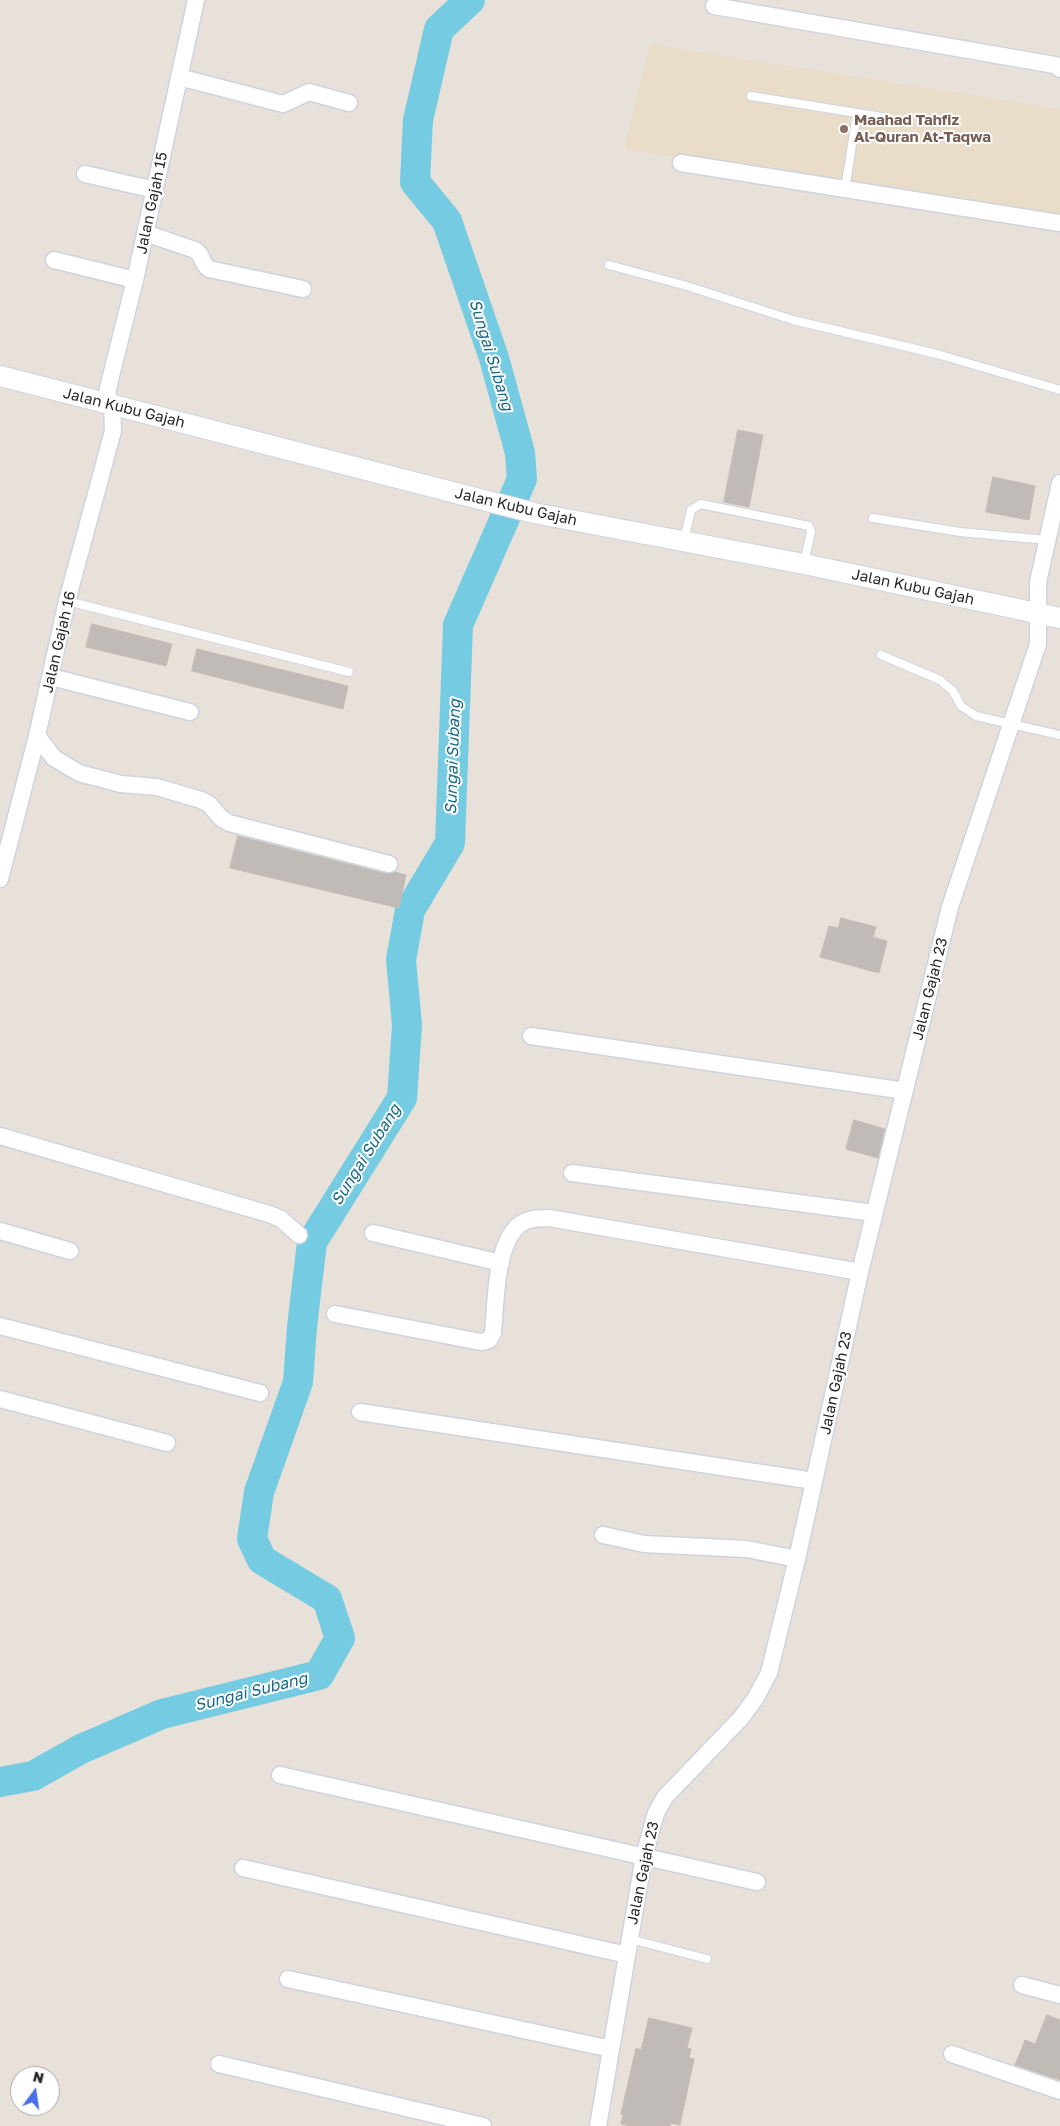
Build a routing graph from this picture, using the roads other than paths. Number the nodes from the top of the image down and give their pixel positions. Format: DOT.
graph roads {
  1 [pos="196,0"];
  2 [pos="714,6"];
  3 [pos="1060,69"];
  4 [pos="179,77"];
  5 [pos="751,96"];
  6 [pos="349,104"];
  7 [pos="857,113"];
  8 [pos="882,117"];
  9 [pos="681,163"];
  10 [pos="85,174"];
  11 [pos="846,189"];
  12 [pos="155,190"];
  13 [pos="1060,222"];
  14 [pos="145,233"];
  15 [pos="54,260"];
  16 [pos="609,265"];
  17 [pos="135,280"];
  18 [pos="303,289"];
  19 [pos="0,376"];
  20 [pos="1060,390"];
  21 [pos="112,405"];
  22 [pos="1060,483"];
  23 [pos="873,518"];
  24 [pos="1047,540"];
  25 [pos="683,542"];
  26 [pos="804,564"];
  27 [pos="67,601"];
  28 [pos="1038,614"];
  29 [pos="1060,618"];
  30 [pos="881,655"];
  31 [pos="349,672"];
  32 [pos="51,678"];
  33 [pos="190,712"];
  34 [pos="1010,724"];
  35 [pos="1060,735"];
  36 [pos="37,736"];
  37 [pos="389,864"];
  38 [pos="0,879"];
  39 [pos="531,1036"];
  40 [pos="904,1091"];
  41 [pos="0,1136"];
  42 [pos="572,1173"];
  43 [pos="874,1213"];
  44 [pos="0,1231"];
  45 [pos="373,1233"];
  46 [pos="300,1235"];
  47 [pos="70,1251"];
  48 [pos="500,1263"];
  49 [pos="860,1272"];
  50 [pos="335,1314"];
  51 [pos="0,1326"];
  52 [pos="260,1393"];
  53 [pos="0,1399"];
  54 [pos="360,1412"];
  55 [pos="167,1443"];
  56 [pos="814,1481"];
  57 [pos="603,1535"];
  58 [pos="797,1559"];
  59 [pos="280,1775"];
  60 [pos="644,1856"];
  61 [pos="243,1868"];
  62 [pos="757,1882"];
  63 [pos="629,1947"];
  64 [pos="707,1959"];
  65 [pos="288,1979"];
  66 [pos="1022,1985"];
  67 [pos="1060,1995"];
  68 [pos="611,2049"];
  69 [pos="952,2054"];
  70 [pos="219,2064"];
  71 [pos="1060,2091"];
  72 [pos="483,2126"];
  73 [pos="598,2126"];
  1 -- 4 [label="street, Jalan Gajah 15"];
  2 -- 3 [label="street"];
  4 -- 6 [label="street"];
  4 -- 12 [label="street, Jalan Gajah 15"];
  5 -- 7 [label="lane"];
  7 -- 8 [label="lane"];
  7 -- 11 [label="lane"];
  9 -- 11 [label="street"];
  10 -- 12 [label="street"];
  11 -- 13 [label="street"];
  12 -- 14 [label="street, Jalan Gajah 15"];
  14 -- 17 [label="street, Jalan Gajah 15"];
  14 -- 18 [label="street"];
  15 -- 17 [label="street"];
  16 -- 20 [label="lane"];
  17 -- 21 [label="street, Jalan Gajah 15"];
  19 -- 21 [label="street, Jalan Kubu Gajah"];
  21 -- 25 [label="street, Jalan Kubu Gajah"];
  21 -- 27 [label="street, Jalan Gajah 16"];
  22 -- 24 [label="street, Jalan Gajah 23"];
  23 -- 24 [label="lane"];
  24 -- 28 [label="street, Jalan Gajah 23"];
  25 -- 26 [label="street, Jalan Kubu Gajah"];
  25 -- 26 [label="lane"];
  26 -- 28 [label="street, Jalan Kubu Gajah"];
  27 -- 31 [label="lane"];
  27 -- 32 [label="street, Jalan Gajah 16"];
  28 -- 29 [label="street, Jalan Kubu Gajah"];
  28 -- 34 [label="street, Jalan Gajah 23"];
  30 -- 34 [label="lane"];
  32 -- 33 [label="street"];
  32 -- 36 [label="street, Jalan Gajah 16"];
  34 -- 35 [label="lane"];
  34 -- 40 [label="street, Jalan Gajah 23"];
  36 -- 37 [label="street"];
  36 -- 38 [label="street, Jalan Gajah 16"];
  39 -- 40 [label="street"];
  40 -- 43 [label="street, Jalan Gajah 23"];
  41 -- 46 [label="street"];
  42 -- 43 [label="street"];
  43 -- 49 [label="street, Jalan Gajah 23"];
  44 -- 47 [label="street"];
  45 -- 48 [label="street"];
  48 -- 49 [label="street"];
  48 -- 50 [label="street"];
  49 -- 56 [label="street, Jalan Gajah 23"];
  51 -- 52 [label="street"];
  53 -- 55 [label="street"];
  54 -- 56 [label="street"];
  56 -- 58 [label="street, Jalan Gajah 23"];
  57 -- 58 [label="street"];
  58 -- 60 [label="street, Jalan Gajah 23"];
  59 -- 60 [label="street"];
  60 -- 62 [label="street"];
  60 -- 63 [label="street, Jalan Gajah 23"];
  61 -- 63 [label="street"];
  63 -- 64 [label="lane"];
  63 -- 68 [label="street, Jalan Gajah 23"];
  65 -- 68 [label="street"];
  66 -- 67 [label="street"];
  68 -- 73 [label="street, Jalan Gajah 23"];
  69 -- 71 [label="street"];
  70 -- 72 [label="street"];
}
